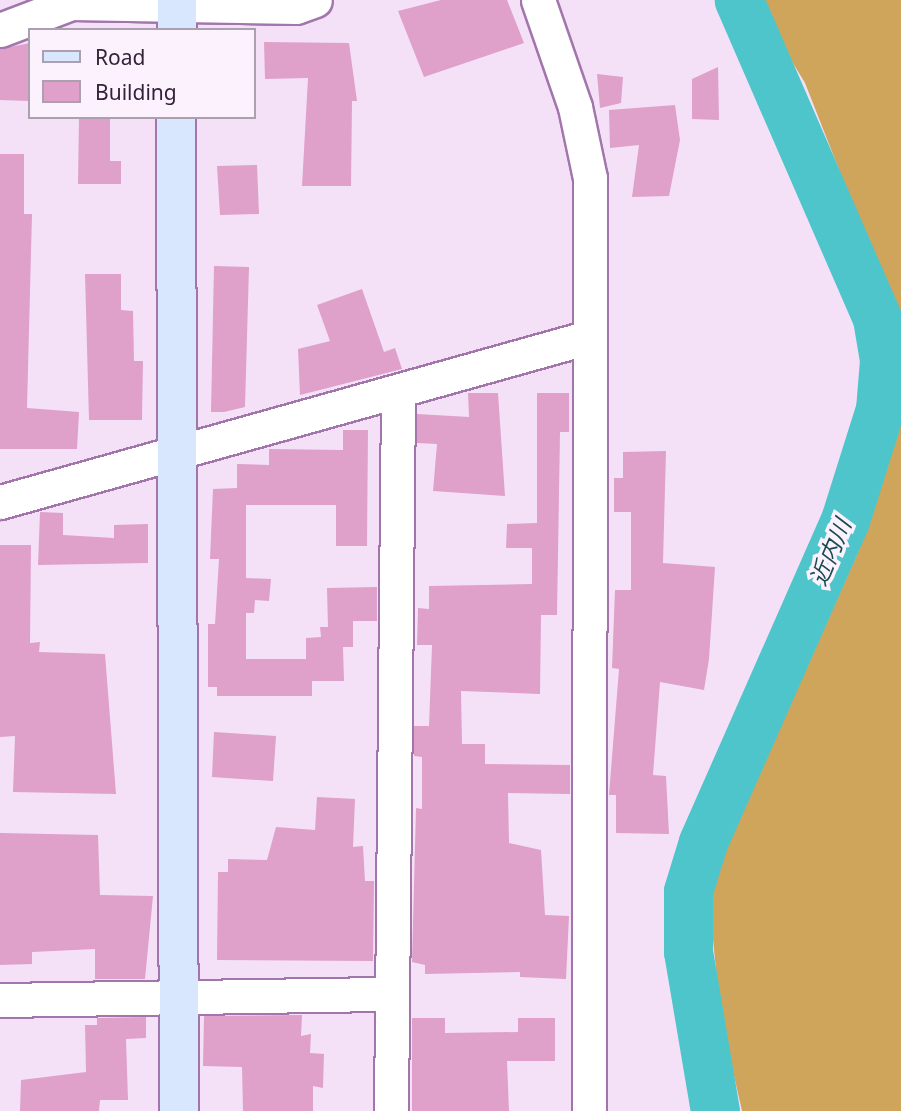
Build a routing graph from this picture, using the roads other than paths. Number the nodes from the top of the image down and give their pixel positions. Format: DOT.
graph roads {
  1 [pos="315,0"];
  2 [pos="538,0"];
  3 [pos="177,12"];
  4 [pos="0,30"];
  5 [pos="176,119"];
  6 [pos="589,337"];
  7 [pos="398,395"];
  8 [pos="172,458"];
  9 [pos="0,502"];
  10 [pos="390,994"];
  11 [pos="180,997"];
  12 [pos="0,1000"];
  13 [pos="178,1111"];
  14 [pos="391,1111"];
  15 [pos="589,1111"];
  1 -- 3 [label="street"];
  2 -- 6 [label="street"];
  3 -- 4 [label="street"];
  5 -- 8 [label="street"];
  6 -- 7 [label="street"];
  6 -- 15 [label="street"];
  7 -- 8 [label="street"];
  7 -- 10 [label="street"];
  8 -- 9 [label="street"];
  8 -- 11 [label="street"];
  10 -- 11 [label="street"];
  10 -- 14 [label="street"];
  11 -- 12 [label="street"];
  11 -- 13 [label="street"];
}
